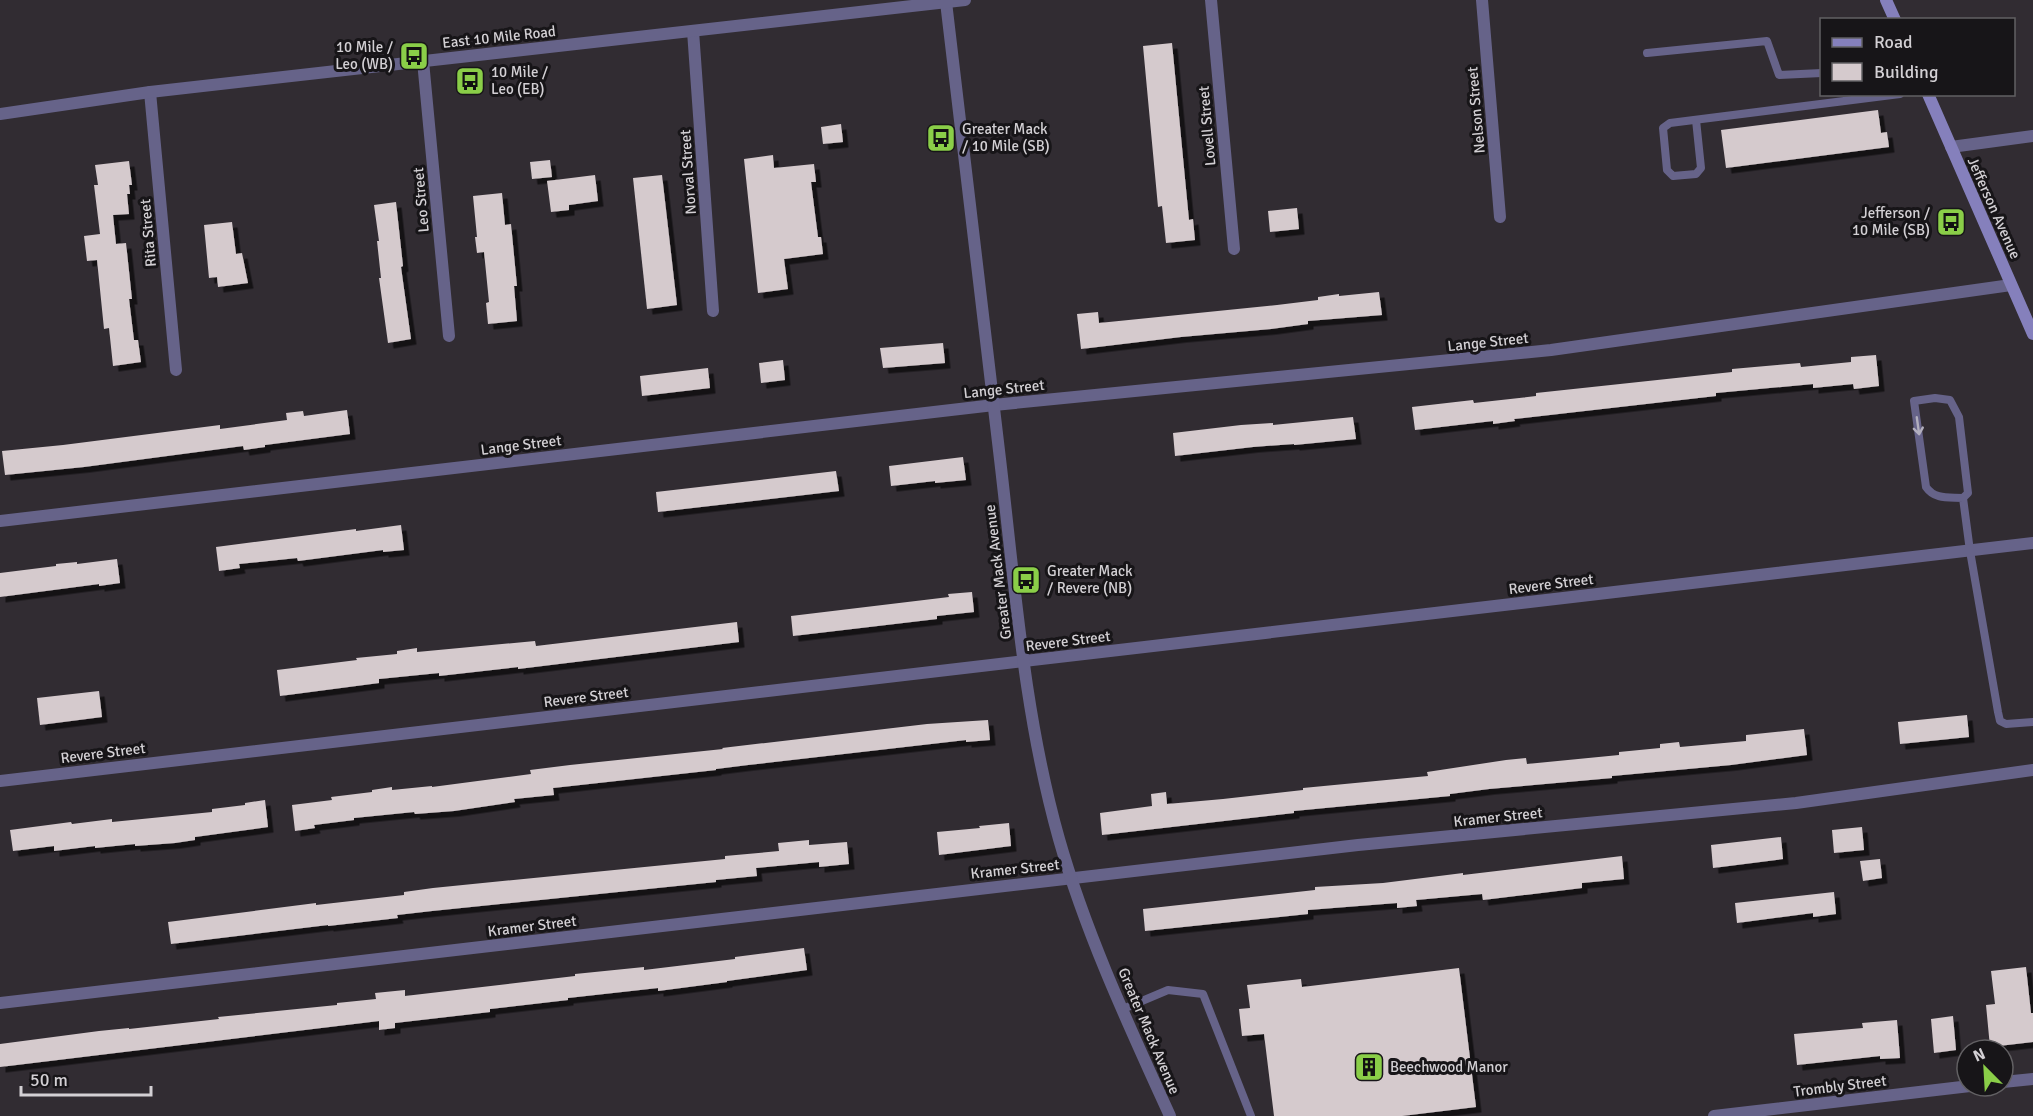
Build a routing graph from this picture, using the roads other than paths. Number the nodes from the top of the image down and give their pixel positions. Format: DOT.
graph roads {
  1 [pos="965,0"];
  2 [pos="1211,0"];
  3 [pos="1482,0"];
  4 [pos="1886,0"];
  5 [pos="946,2"];
  6 [pos="916,3"];
  7 [pos="892,4"];
  8 [pos="1894,18"];
  9 [pos="693,31"];
  10 [pos="1647,53"];
  11 [pos="423,60"];
  12 [pos="1820,73"];
  13 [pos="150,92"];
  14 [pos="1884,96"];
  15 [pos="1929,96"];
  16 [pos="0,114"];
  17 [pos="1696,120"];
  18 [pos="2033,136"];
  19 [pos="1951,147"];
  20 [pos="1500,217"];
  21 [pos="1234,249"];
  22 [pos="2011,285"];
  23 [pos="713,311"];
  24 [pos="2033,334"];
  25 [pos="449,336"];
  26 [pos="176,370"];
  27 [pos="994,405"];
  28 [pos="1963,498"];
  29 [pos="0,521"];
  30 [pos="2033,543"];
  31 [pos="1970,551"];
  32 [pos="1023,661"];
  33 [pos="2033,722"];
  34 [pos="2033,770"];
  35 [pos="0,781"];
  36 [pos="1071,878"];
  37 [pos="0,1003"];
  38 [pos="1123,1010"];
  39 [pos="2033,1079"];
  40 [pos="2015,1081"];
  41 [pos="1955,1088"];
  42 [pos="1170,1116"];
  43 [pos="1251,1116"];
  44 [pos="1714,1116"];
  1 -- 5 [label="street, East 10 Mile Road"];
  2 -- 21 [label="street, Lovell Street"];
  3 -- 20 [label="street, Nelson Street"];
  4 -- 8 [label="main road"];
  5 -- 6 [label="street, East 10 Mile Road"];
  5 -- 27 [label="street, Greater Mack Avenue"];
  6 -- 7 [label="street, East 10 Mile Road"];
  7 -- 9 [label="street, East 10 Mile Road"];
  9 -- 11 [label="street, East 10 Mile Road"];
  9 -- 23 [label="street, Norval Street"];
  10 -- 12 [label="lane"];
  11 -- 13 [label="street, East 10 Mile Road"];
  11 -- 25 [label="street, Leo Street"];
  13 -- 16 [label="street, East 10 Mile Road"];
  13 -- 26 [label="street, Rita Street"];
  14 -- 17 [label="lane"];
  15 -- 19 [label="main road, Jefferson Avenue"];
  17 -- 17 [label="lane"];
  18 -- 19 [label="street"];
  19 -- 22 [label="main road, Jefferson Avenue"];
  22 -- 24 [label="main road, Jefferson Avenue"];
  22 -- 27 [label="street, Lange Street"];
  27 -- 29 [label="street, Lange Street"];
  27 -- 32 [label="street, Greater Mack Avenue"];
  28 -- 28 [label="lane, one-way"];
  28 -- 31 [label="lane"];
  30 -- 31 [label="street, Revere Street"];
  31 -- 32 [label="street, Revere Street"];
  31 -- 33 [label="lane"];
  32 -- 35 [label="street, Revere Street"];
  32 -- 36 [label="street, Greater Mack Avenue"];
  34 -- 36 [label="street, Kramer Street"];
  36 -- 37 [label="street, Kramer Street"];
  36 -- 38 [label="street, Greater Mack Avenue"];
  38 -- 42 [label="street, Greater Mack Avenue"];
  38 -- 43 [label="lane"];
  39 -- 40 [label="street"];
  41 -- 44 [label="street, Trombly Street"];
}
